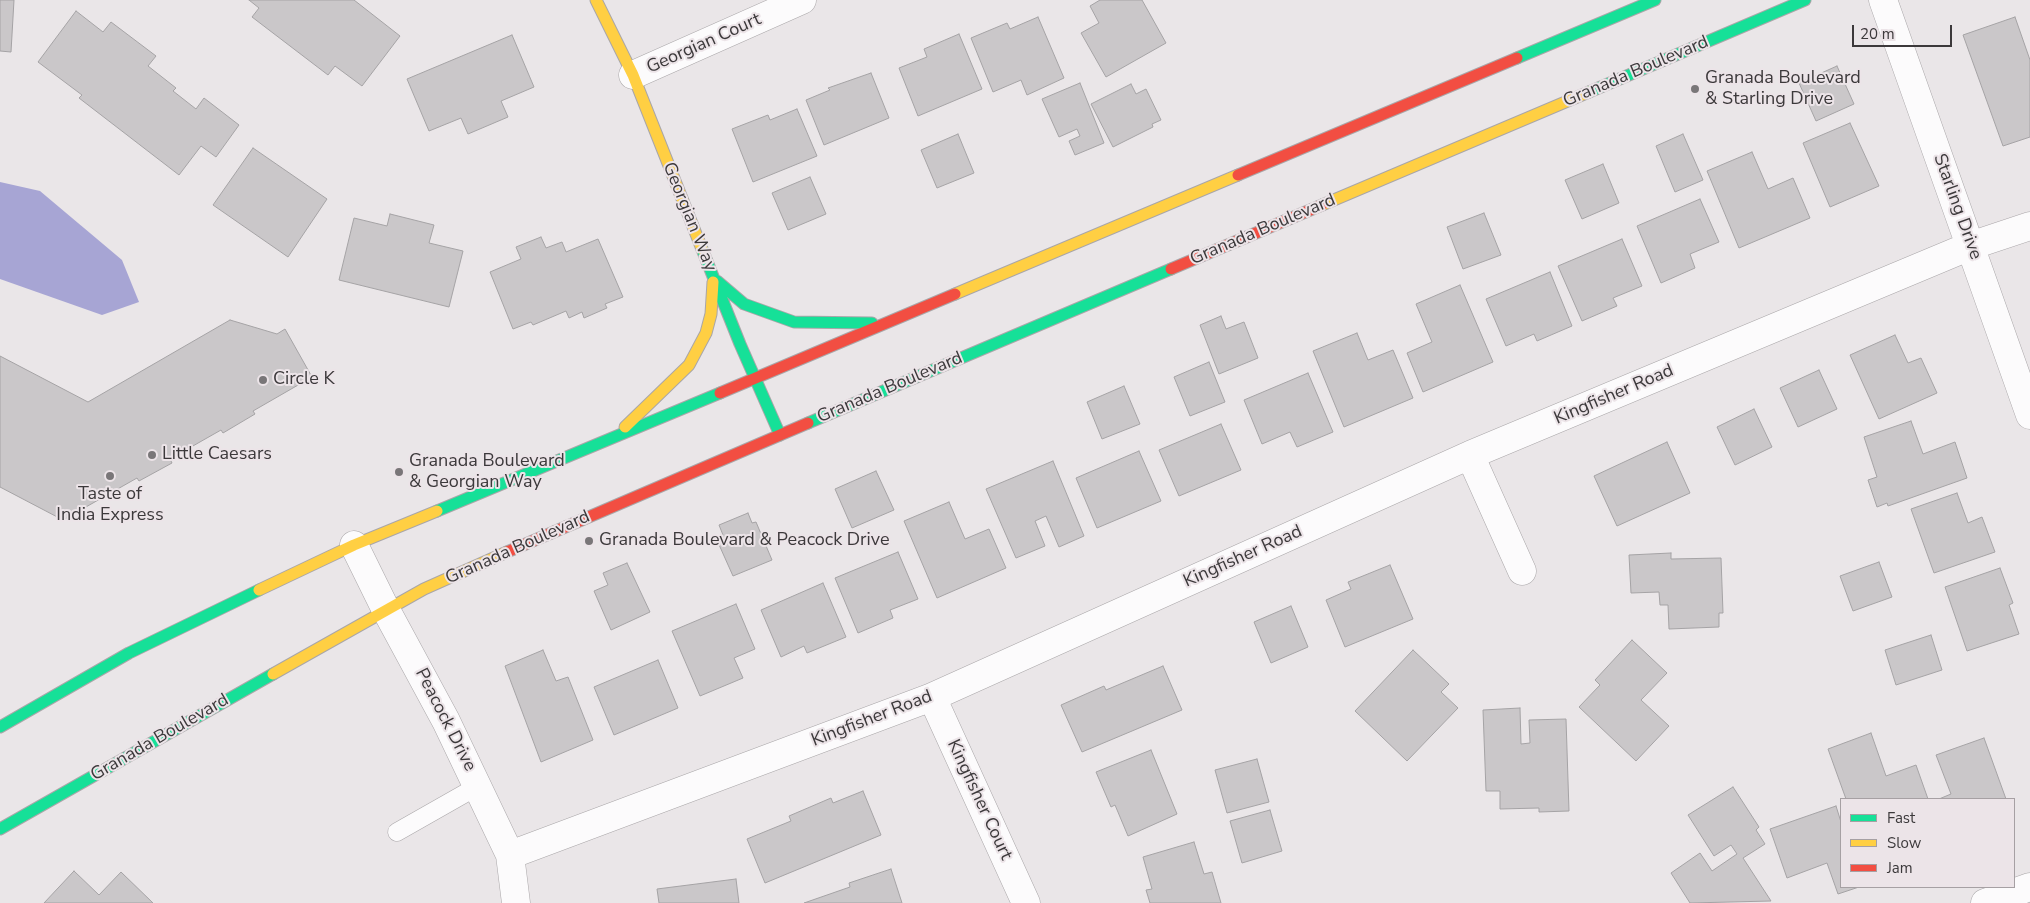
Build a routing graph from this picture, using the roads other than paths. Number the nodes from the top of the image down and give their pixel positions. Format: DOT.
graph roads {
  1 [pos="596,0"];
  2 [pos="802,0"];
  3 [pos="1655,0"];
  4 [pos="1805,0"];
  5 [pos="1883,0"];
  6 [pos="633,75"];
  7 [pos="2030,226"];
  8 [pos="1970,246"];
  9 [pos="714,278"];
  10 [pos="889,322"];
  11 [pos="755,379"];
  12 [pos="2030,415"];
  13 [pos="780,435"];
  14 [pos="613,438"];
  15 [pos="1470,455"];
  16 [pos="354,545"];
  17 [pos="1522,572"];
  18 [pos="386,610"];
  19 [pos="932,697"];
  20 [pos="0,727"];
  21 [pos="478,786"];
  22 [pos="0,829"];
  23 [pos="396,832"];
  24 [pos="510,855"];
  25 [pos="2030,887"];
  26 [pos="516,903"];
  27 [pos="1026,903"];
  28 [pos="1985,903"];
  1 -- 6 [label="main road, Georgian Way"];
  2 -- 6 [label="street, Georgian Court"];
  3 -- 10 [label="main road"];
  4 -- 13 [label="main road, Granada Boulevard"];
  5 -- 8 [label="street, Starling Drive"];
  6 -- 9 [label="main road, Georgian Way"];
  7 -- 8 [label="street, Kingfisher Road"];
  8 -- 12 [label="street, Starling Drive"];
  8 -- 15 [label="street, Kingfisher Road"];
  9 -- 10 [label="main road"];
  9 -- 11 [label="main road, Georgian Way"];
  9 -- 14 [label="main road"];
  10 -- 11 [label="main road"];
  11 -- 13 [label="main road, Georgian Way"];
  11 -- 14 [label="main road"];
  13 -- 18 [label="main road, Granada Boulevard"];
  14 -- 16 [label="main road"];
  15 -- 17 [label="street"];
  15 -- 19 [label="street, Kingfisher Road"];
  16 -- 18 [label="street, Peacock Drive"];
  16 -- 20 [label="main road"];
  18 -- 21 [label="street, Peacock Drive"];
  18 -- 22 [label="main road, Granada Boulevard"];
  19 -- 24 [label="street, Kingfisher Road"];
  19 -- 27 [label="street, Kingfisher Court"];
  21 -- 23 [label="lane"];
  21 -- 24 [label="street, Peacock Drive"];
  24 -- 26 [label="street, Peacock Drive"];
  25 -- 28 [label="street"];
}
